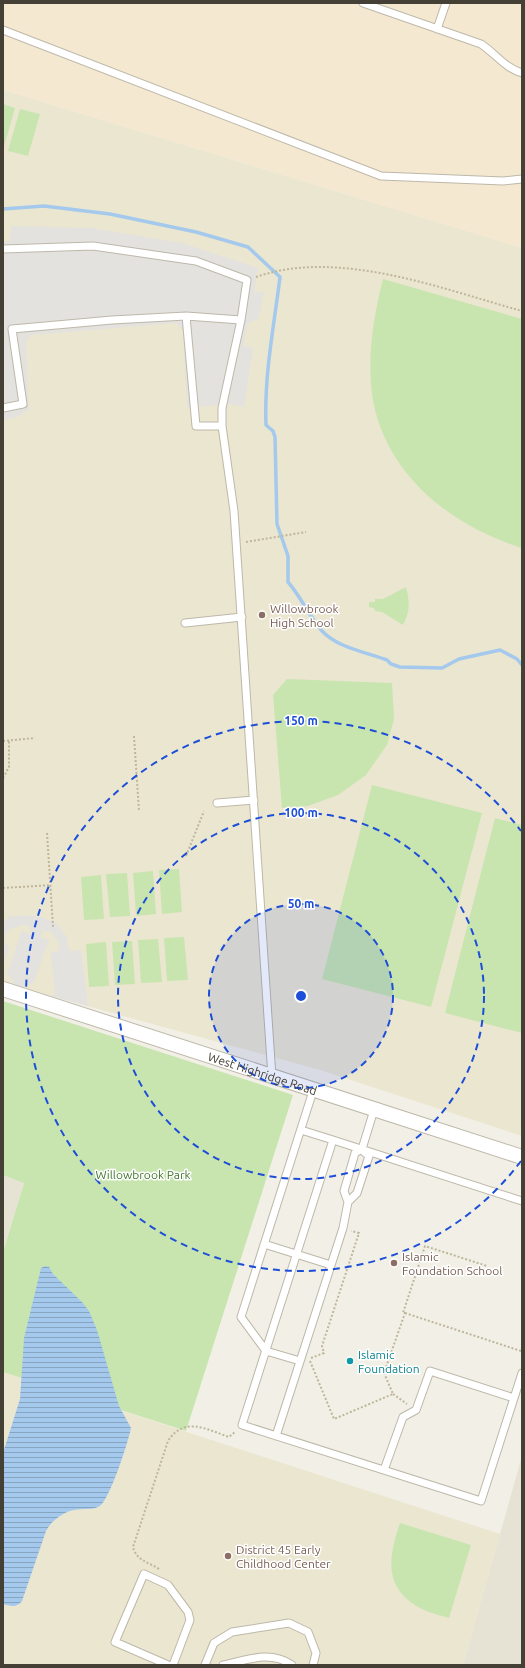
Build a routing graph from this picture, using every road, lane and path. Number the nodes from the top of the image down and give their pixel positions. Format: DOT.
graph roads {
  1 [pos="363,3"];
  2 [pos="446,3"];
  3 [pos="437,29"];
  4 [pos="3,30"];
  5 [pos="522,73"];
  6 [pos="522,179"];
  7 [pos="3,249"];
  8 [pos="266,274"];
  9 [pos="522,311"];
  10 [pos="186,316"];
  11 [pos="241,320"];
  12 [pos="3,408"];
  13 [pos="222,426"];
  14 [pos="306,532"];
  15 [pos="237,544"];
  16 [pos="242,617"];
  17 [pos="185,623"];
  18 [pos="134,736"];
  19 [pos="35,738"];
  20 [pos="3,741"];
  21 [pos="9,741"];
  22 [pos="3,778"];
  23 [pos="254,800"];
  24 [pos="217,803"];
  25 [pos="139,811"];
  26 [pos="204,811"];
  27 [pos="47,833"];
  28 [pos="186,856"];
  29 [pos="51,885"];
  30 [pos="3,888"];
  31 [pos="53,927"];
  32 [pos="3,989"];
  33 [pos="272,1078"];
  34 [pos="313,1091"];
  35 [pos="374,1110"];
  36 [pos="301,1130"];
  37 [pos="333,1140"];
  38 [pos="362,1149"];
  39 [pos="522,1157"];
  40 [pos="522,1201"];
  41 [pos="348,1202"];
  42 [pos="343,1228"];
  43 [pos="264,1244"];
  44 [pos="297,1254"];
  45 [pos="331,1265"];
  46 [pos="488,1266"];
  47 [pos="405,1313"];
  48 [pos="522,1348"];
  49 [pos="266,1351"];
  50 [pos="300,1361"];
  51 [pos="522,1373"];
  52 [pos="393,1394"];
  53 [pos="514,1398"];
  54 [pos="416,1410"];
  55 [pos="242,1425"];
  56 [pos="276,1436"];
  57 [pos="384,1470"];
  58 [pos="164,1572"];
  59 [pos="168,1665"];
  60 [pos="173,1665"];
  61 [pos="205,1665"];
  62 [pos="223,1665"];
  63 [pos="292,1665"];
  64 [pos="313,1665"];
  1 -- 3 [label="lane"];
  2 -- 3 [label="lane"];
  3 -- 5 [label="lane"];
  4 -- 6 [label="lane"];
  7 -- 11 [label="lane"];
  8 -- 9 [label="path"];
  10 -- 11 [label="lane"];
  10 -- 12 [label="lane"];
  10 -- 13 [label="lane"];
  11 -- 13 [label="lane"];
  13 -- 15 [label="lane"];
  14 -- 15 [label="path"];
  15 -- 16 [label="lane"];
  16 -- 17 [label="lane"];
  16 -- 23 [label="lane"];
  18 -- 25 [label="path"];
  19 -- 21 [label="path"];
  20 -- 21 [label="path"];
  21 -- 22 [label="path"];
  23 -- 24 [label="lane"];
  23 -- 33 [label="lane"];
  26 -- 28 [label="path"];
  27 -- 29 [label="path"];
  29 -- 30 [label="path"];
  29 -- 31 [label="path"];
  32 -- 33 [label="street, West Highridge Road"];
  33 -- 34 [label="street, West Highridge Road"];
  34 -- 35 [label="street, West Highridge Road"];
  34 -- 36 [label="lane"];
  35 -- 38 [label="lane"];
  35 -- 39 [label="street, West Highridge Road"];
  36 -- 37 [label="lane"];
  36 -- 43 [label="lane"];
  37 -- 38 [label="lane"];
  37 -- 44 [label="lane"];
  38 -- 40 [label="lane"];
  38 -- 41 [label="lane"];
  38 -- 41 [label="lane"];
  41 -- 42 [label="lane"];
  42 -- 45 [label="lane"];
  42 -- 52 [label="path"];
  43 -- 44 [label="lane"];
  43 -- 49 [label="lane"];
  44 -- 45 [label="lane"];
  44 -- 49 [label="lane"];
  45 -- 50 [label="lane"];
  46 -- 47 [label="path"];
  47 -- 48 [label="path"];
  47 -- 52 [label="path"];
  49 -- 50 [label="lane"];
  49 -- 55 [label="lane"];
  50 -- 56 [label="lane"];
  51 -- 53 [label="lane"];
  52 -- 54 [label="path"];
  53 -- 54 [label="lane"];
  53 -- 57 [label="lane"];
  54 -- 57 [label="lane"];
  55 -- 56 [label="lane"];
  55 -- 58 [label="path"];
  56 -- 57 [label="lane"];
  59 -- 60 [label="lane"];
  61 -- 64 [label="lane"];
  62 -- 63 [label="lane"];
}
